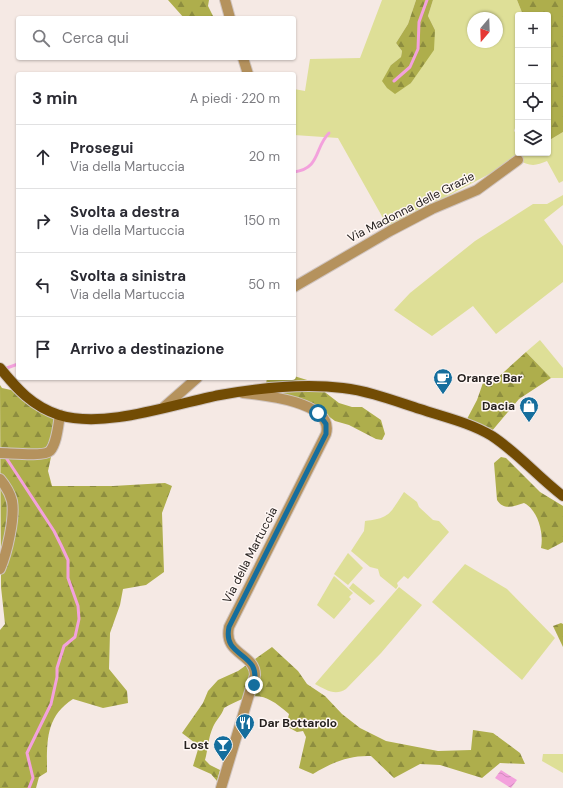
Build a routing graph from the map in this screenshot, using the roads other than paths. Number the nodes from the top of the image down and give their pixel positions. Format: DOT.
graph roads {
  1 [pos="225,0"];
  2 [pos="229,16"];
  3 [pos="244,60"];
  4 [pos="247,72"];
  5 [pos="518,160"];
  6 [pos="296,286"];
  7 [pos="0,368"];
  8 [pos="195,380"];
  9 [pos="237,392"];
  10 [pos="164,407"];
  11 [pos="60,415"];
  12 [pos="5,453"];
  13 [pos="0,479"];
  14 [pos="563,496"];
  15 [pos="0,569"];
  16 [pos="221,788"];
  1 -- 2 [label="street"];
  3 -- 4 [label="street"];
  5 -- 6 [label="street, Via Madonna delle Grazie"];
  7 -- 11 [label="main road"];
  8 -- 10 [label="street"];
  9 -- 10 [label="main road"];
  9 -- 14 [label="main road"];
  9 -- 16 [label="street, Via della Martuccia"];
  10 -- 11 [label="main road"];
  11 -- 12 [label="street"];
  13 -- 15 [label="street"];
}
